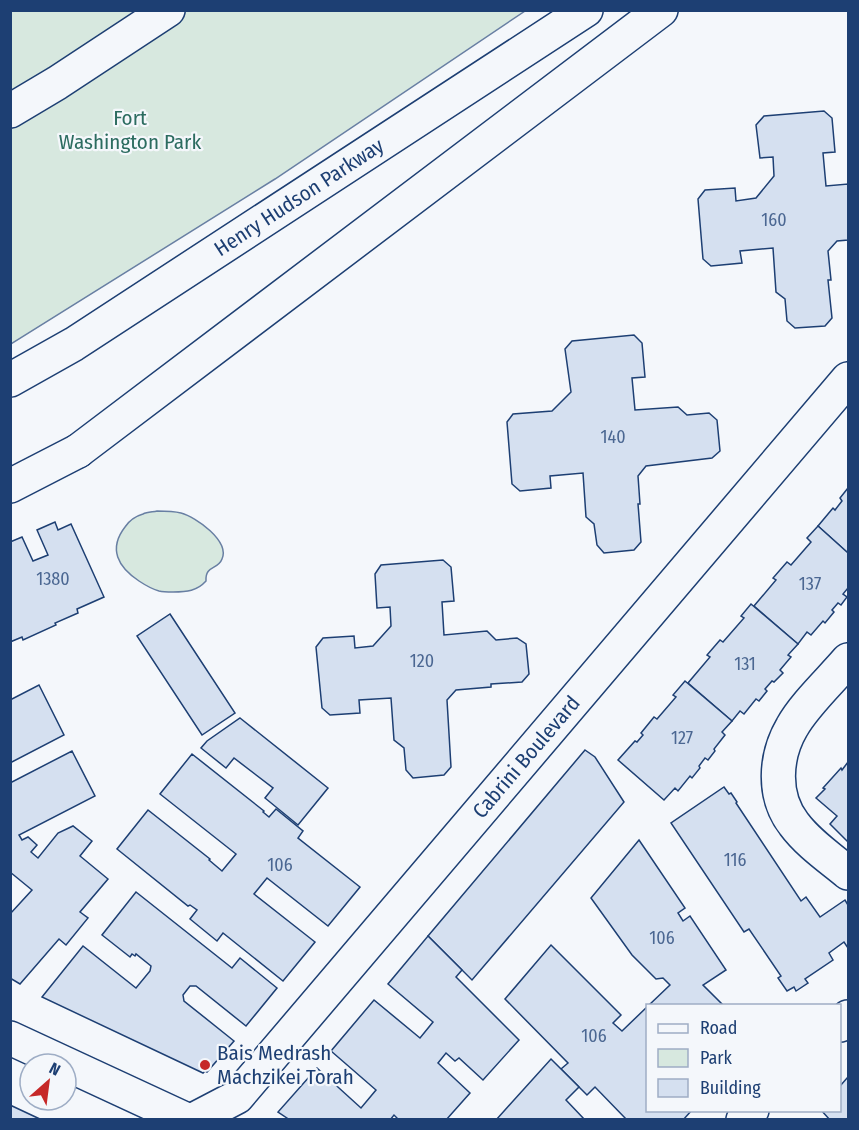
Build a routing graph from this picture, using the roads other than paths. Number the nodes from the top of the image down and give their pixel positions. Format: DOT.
graph roads {
  1 [pos="168,10"];
  2 [pos="585,10"];
  3 [pos="661,10"];
  4 [pos="10,111"];
  5 [pos="849,379"];
  6 [pos="10,380"];
  7 [pos="10,486"];
  8 [pos="849,660"];
  9 [pos="849,873"];
  10 [pos="10,1038"];
  11 [pos="187,1119"];
  12 [pos="193,1119"];
  1 -- 4 [label="main road"];
  2 -- 6 [label="main road, Henry Hudson Parkway"];
  3 -- 7 [label="main road"];
  5 -- 12 [label="main road, Cabrini Boulevard"];
  8 -- 9 [label="main road"];
  10 -- 11 [label="main road"];
}
